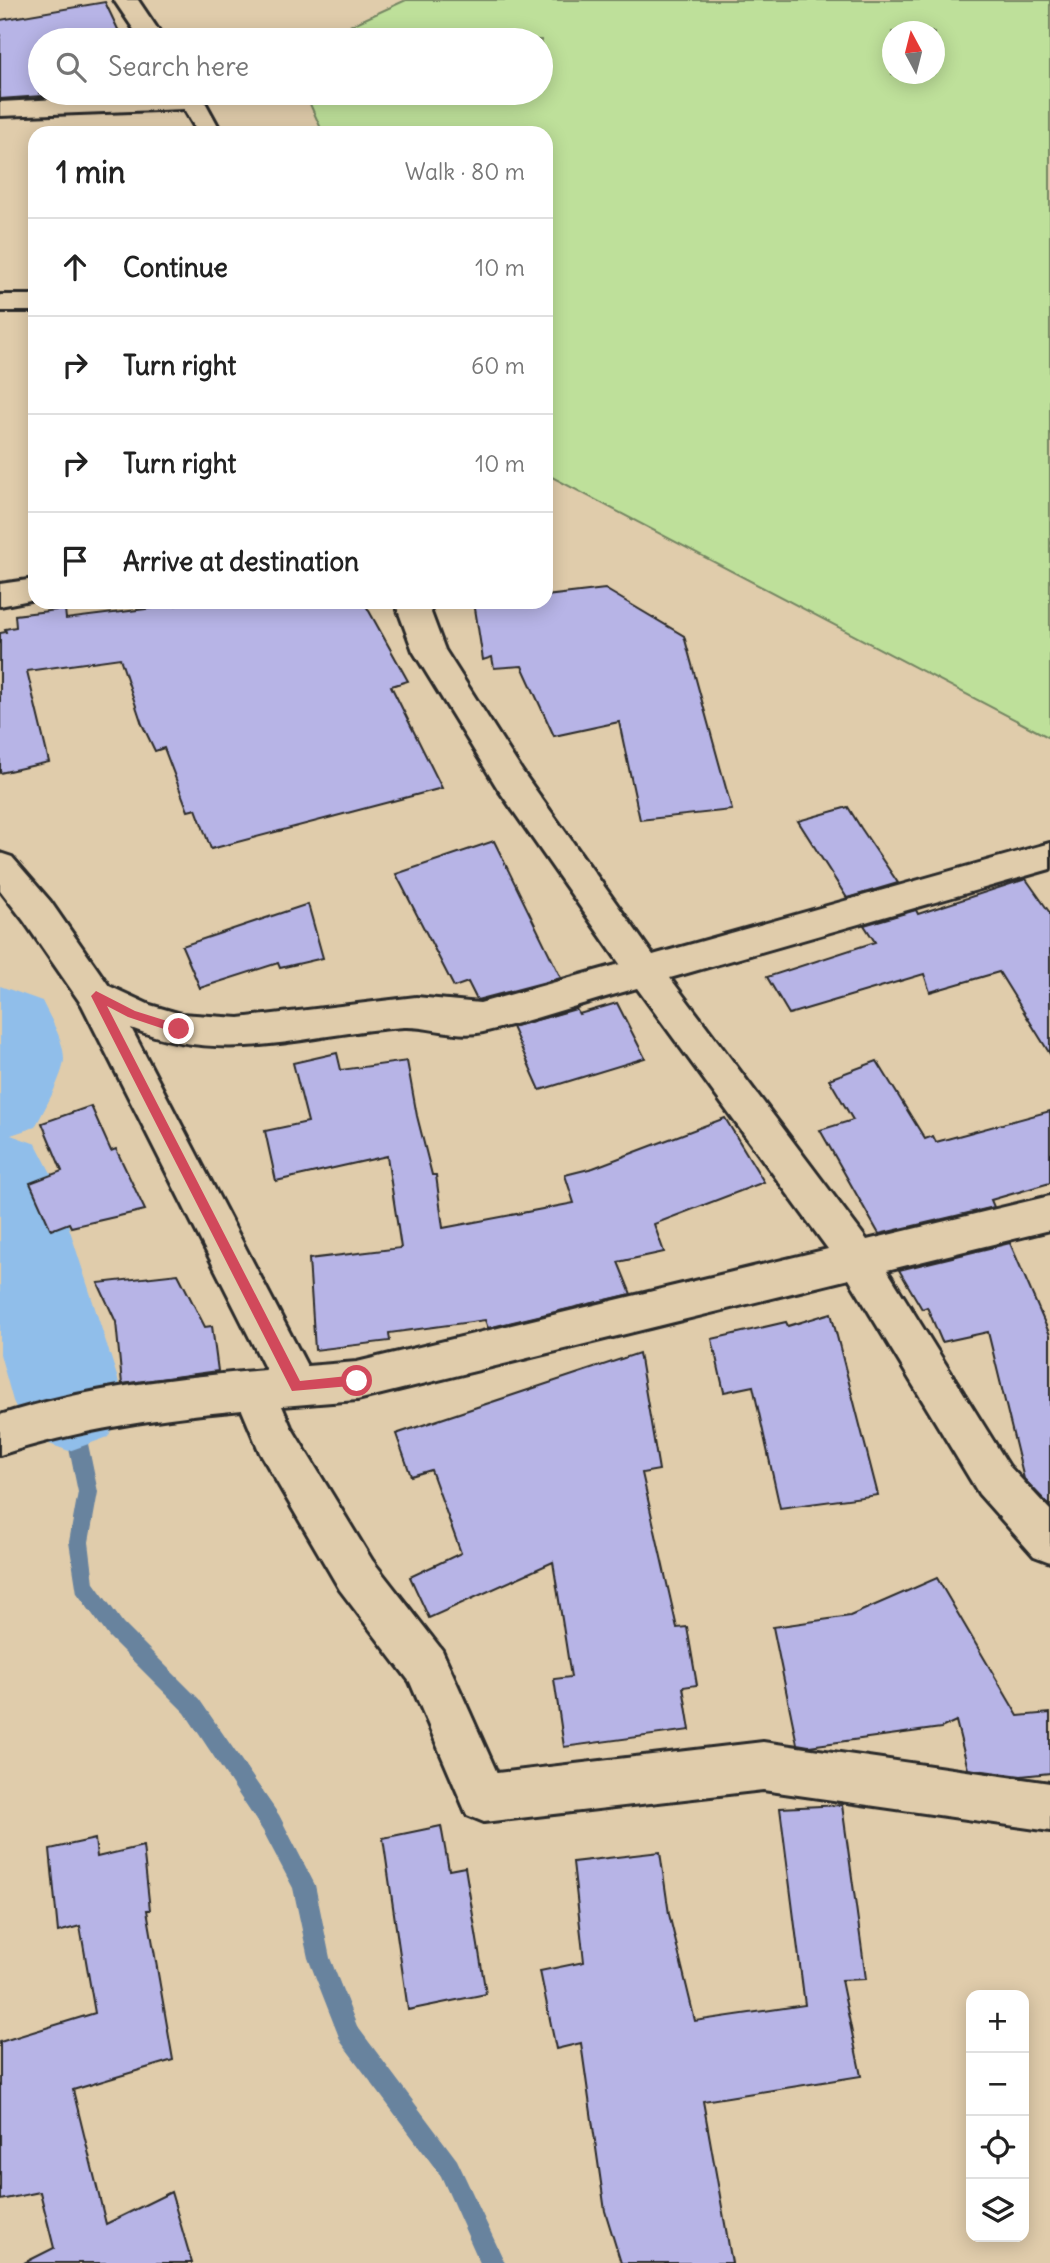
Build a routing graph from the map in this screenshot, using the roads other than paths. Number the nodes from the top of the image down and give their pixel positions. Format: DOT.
graph roads {
  1 [pos="126,0"];
  2 [pos="145,28"];
  3 [pos="64,105"];
  4 [pos="195,105"];
  5 [pos="0,109"];
  6 [pos="206,126"];
  7 [pos="0,303"];
  8 [pos="28,303"];
  9 [pos="28,590"];
  10 [pos="0,595"];
  11 [pos="414,609"];
  12 [pos="1050,856"];
  13 [pos="0,866"];
  14 [pos="646,973"];
  15 [pos="96,996"];
  16 [pos="1050,1213"];
  17 [pos="859,1260"];
  18 [pos="275,1388"];
  19 [pos="0,1436"];
  20 [pos="1049,1537"];
  21 [pos="1050,1807"];
  1 -- 2 [label="street"];
  3 -- 5 [label="street"];
  4 -- 6 [label="street"];
  7 -- 8 [label="street"];
  9 -- 10 [label="street"];
  11 -- 14 [label="street"];
  12 -- 14 [label="street"];
  13 -- 15 [label="street"];
  14 -- 15 [label="street"];
  14 -- 17 [label="street"];
  15 -- 18 [label="street"];
  16 -- 17 [label="street"];
  17 -- 18 [label="street"];
  17 -- 20 [label="street"];
  18 -- 19 [label="street"];
  18 -- 21 [label="street"];
}
